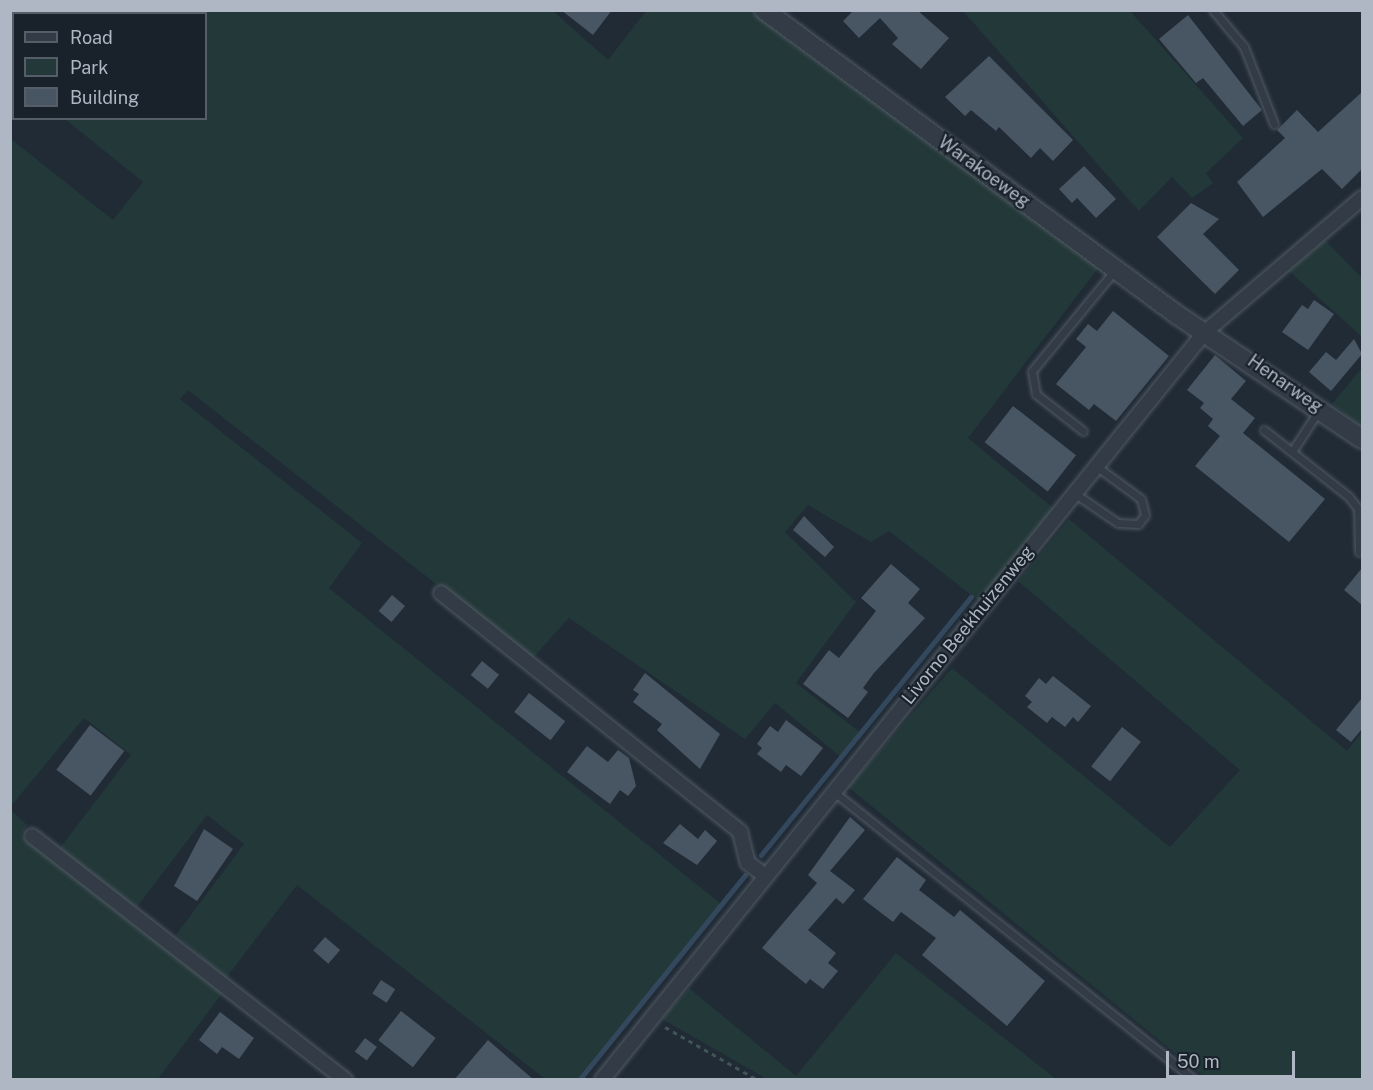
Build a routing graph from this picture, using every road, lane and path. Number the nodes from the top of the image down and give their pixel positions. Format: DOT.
graph roads {
  1 [pos="764,10"];
  2 [pos="1213,10"];
  3 [pos="1274,124"];
  4 [pos="1362,198"];
  5 [pos="1116,269"];
  6 [pos="1204,333"];
  7 [pos="1320,408"];
  8 [pos="1264,430"];
  9 [pos="1083,431"];
  10 [pos="1362,439"];
  11 [pos="1293,450"];
  12 [pos="1096,466"];
  13 [pos="1074,493"];
  14 [pos="1359,552"];
  15 [pos="441,593"];
  16 [pos="834,792"];
  17 [pos="32,836"];
  18 [pos="765,876"];
  19 [pos="650,1020"];
  20 [pos="345,1080"];
  21 [pos="602,1080"];
  22 [pos="758,1080"];
  23 [pos="1196,1080"];
  1 -- 5 [label="street, Warakoeweg"];
  2 -- 3 [label="lane"];
  4 -- 6 [label="street, Livorno Beekhuizenweg"];
  5 -- 6 [label="street, Warakoeweg"];
  5 -- 9 [label="lane"];
  6 -- 7 [label="street, Henarweg"];
  6 -- 12 [label="street, Livorno Beekhuizenweg"];
  7 -- 10 [label="street, Henarweg"];
  7 -- 11 [label="lane"];
  8 -- 11 [label="lane"];
  11 -- 14 [label="lane"];
  12 -- 13 [label="street, Livorno Beekhuizenweg"];
  12 -- 13 [label="lane"];
  13 -- 16 [label="street, Livorno Beekhuizenweg"];
  15 -- 18 [label="street"];
  16 -- 18 [label="street, Livorno Beekhuizenweg"];
  16 -- 23 [label="lane"];
  17 -- 20 [label="street"];
  18 -- 19 [label="street, Livorno Beekhuizenweg"];
  19 -- 21 [label="street, Livorno Beekhuizenweg"];
  19 -- 22 [label="path"];
}
